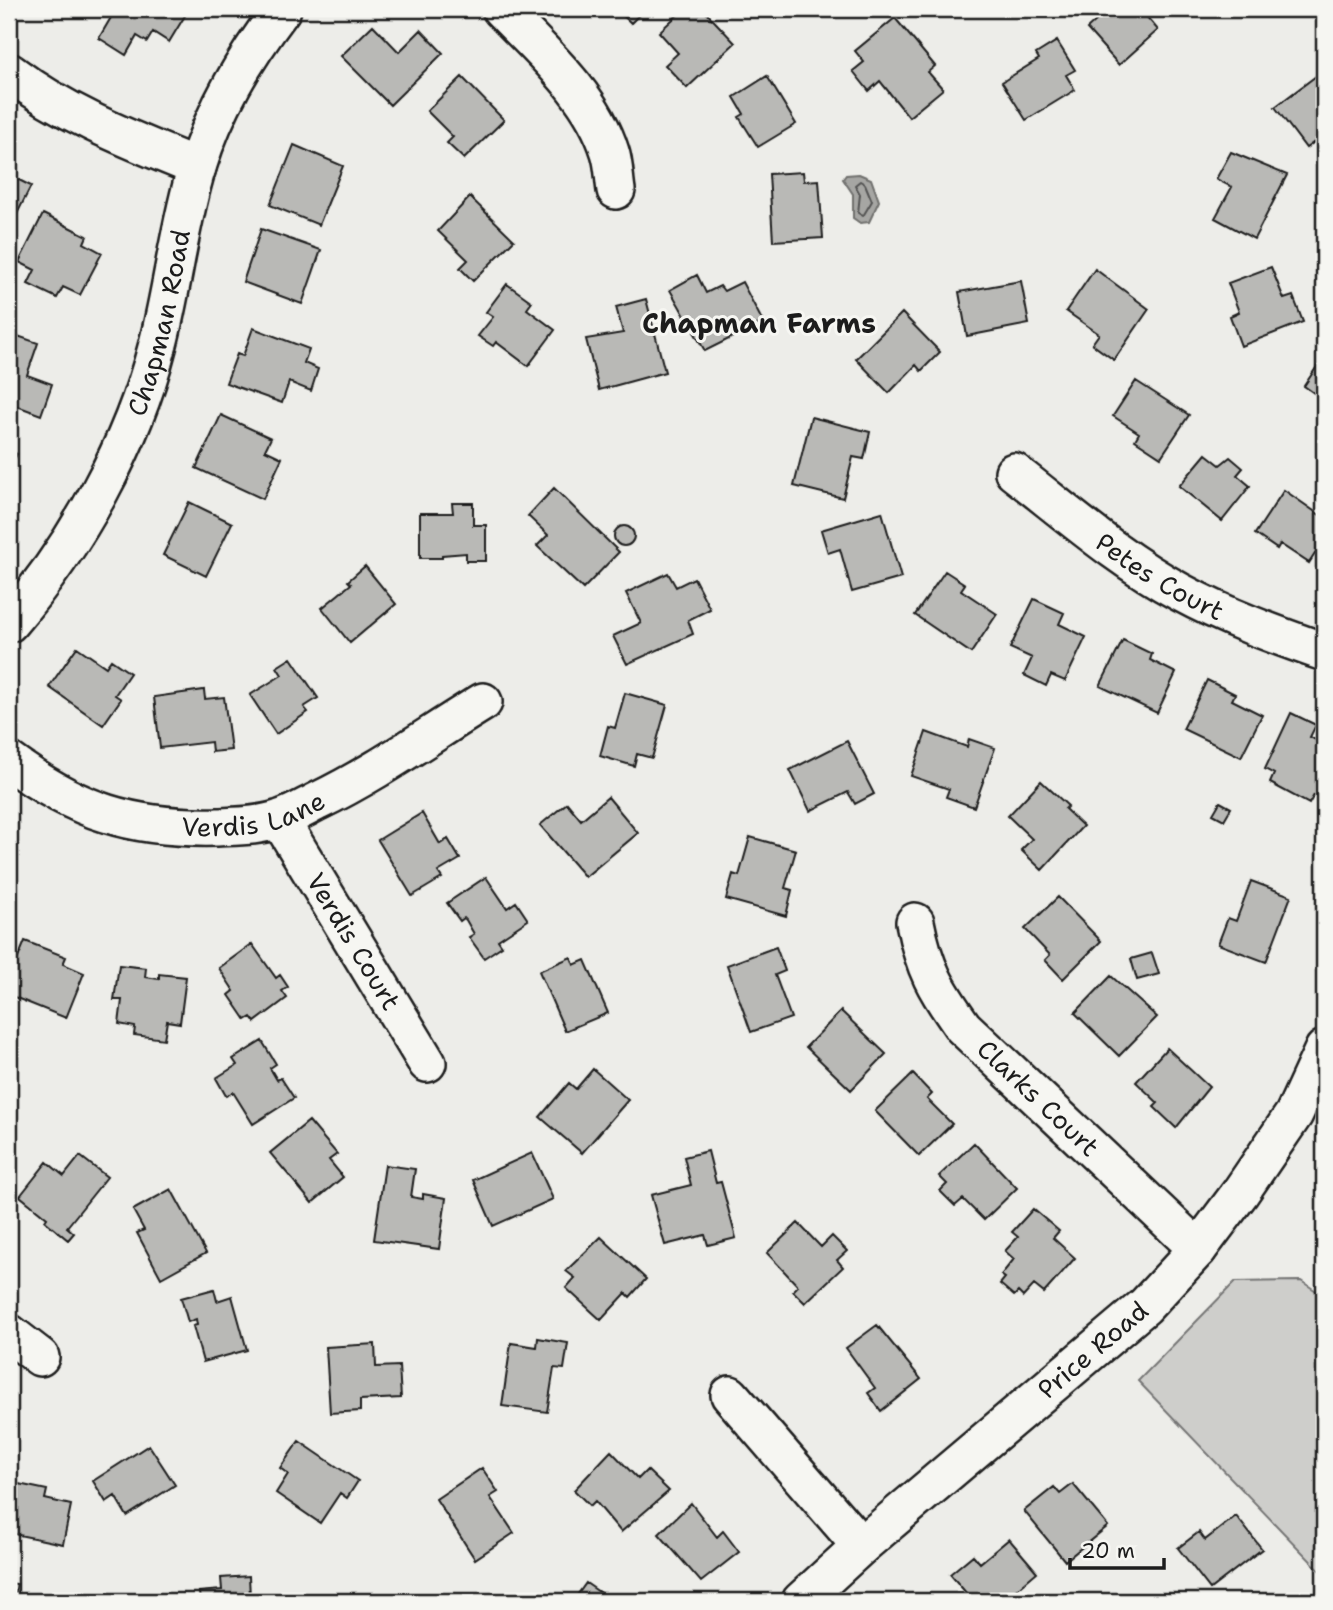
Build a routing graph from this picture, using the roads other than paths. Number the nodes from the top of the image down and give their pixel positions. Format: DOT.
graph roads {
  1 [pos="282,9"];
  2 [pos="501,9"];
  3 [pos="9,72"];
  4 [pos="197,167"];
  5 [pos="616,190"];
  6 [pos="1014,472"];
  7 [pos="9,623"];
  8 [pos="1324,652"];
  9 [pos="483,702"];
  10 [pos="9,761"];
  11 [pos="280,820"];
  12 [pos="915,922"];
  13 [pos="1324,1049"];
  14 [pos="427,1063"];
  15 [pos="1198,1250"];
  16 [pos="9,1333"];
  17 [pos="40,1357"];
  18 [pos="730,1395"];
  19 [pos="862,1546"];
  20 [pos="801,1601"];
  1 -- 4 [label="street, Chapman Road"];
  2 -- 5 [label="street"];
  3 -- 4 [label="street"];
  4 -- 7 [label="street, Chapman Road"];
  6 -- 8 [label="street, Petes Court"];
  9 -- 11 [label="street, Verdis Lane"];
  10 -- 11 [label="street, Verdis Lane"];
  11 -- 14 [label="street, Verdis Court"];
  12 -- 15 [label="street, Clarks Court"];
  13 -- 15 [label="street, Price Road"];
  15 -- 19 [label="street, Price Road"];
  16 -- 17 [label="street"];
  18 -- 19 [label="street"];
  19 -- 20 [label="street, Price Road"];
}
